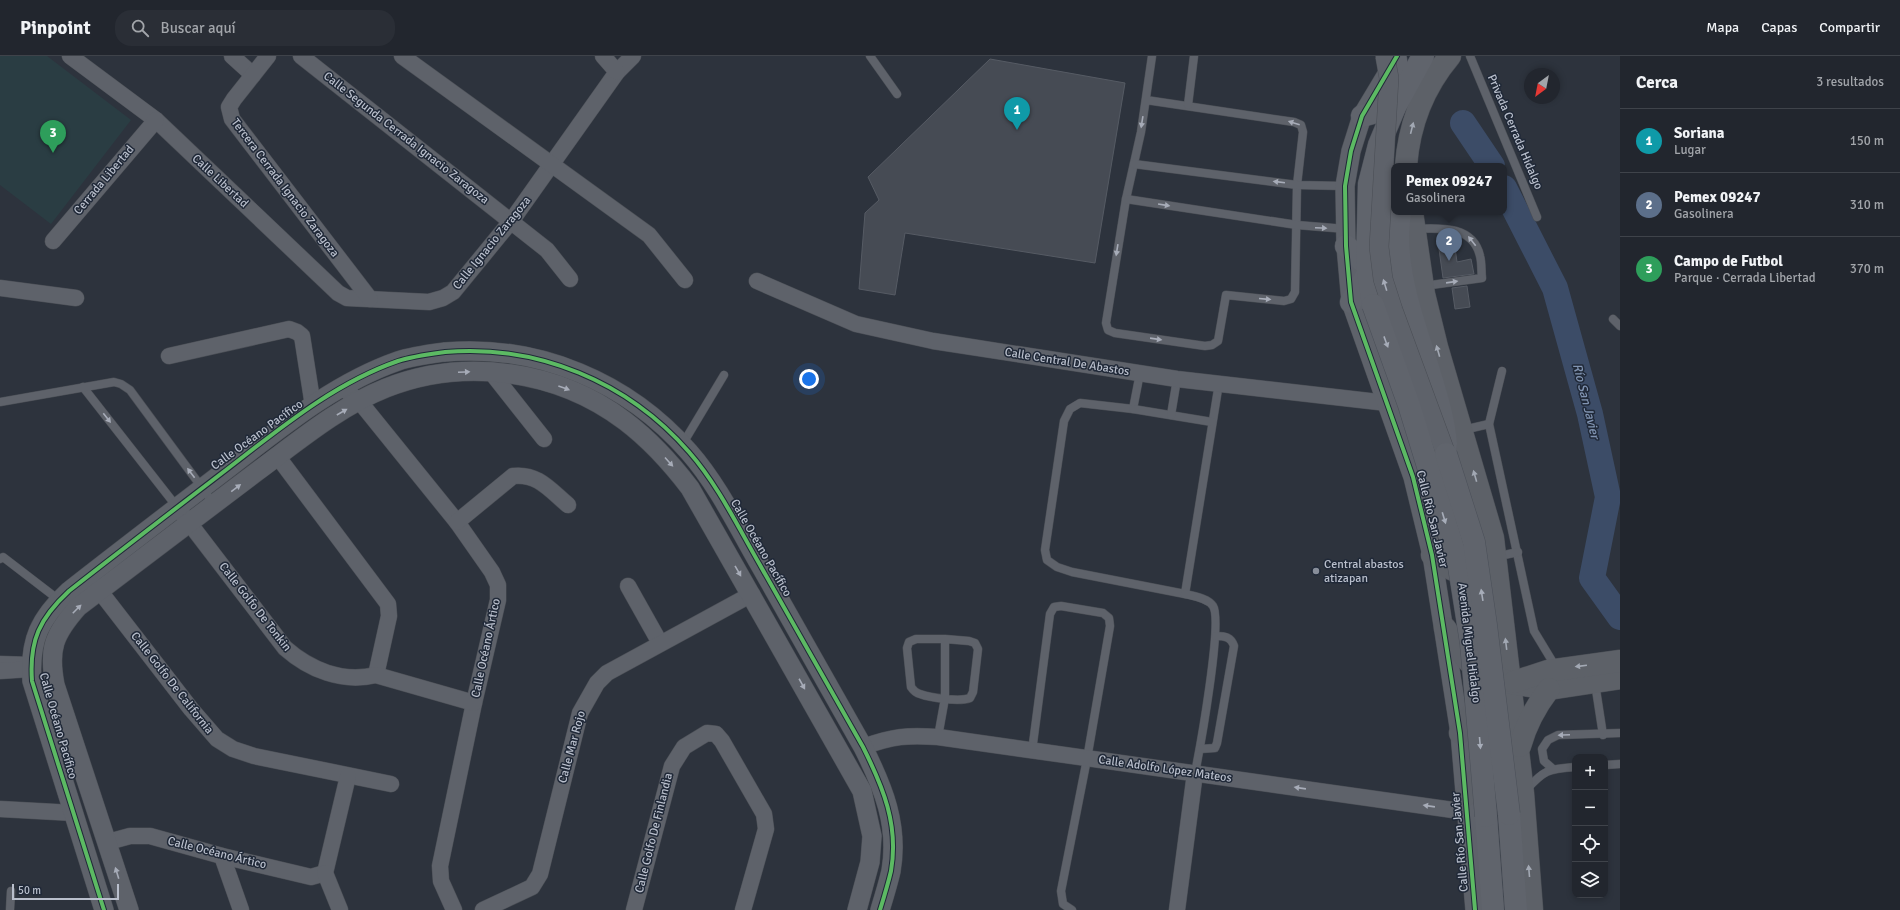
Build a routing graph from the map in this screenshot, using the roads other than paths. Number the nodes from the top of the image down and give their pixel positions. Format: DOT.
graph roads {
  1 [pos="70,56"];
  2 [pos="232,56"];
  3 [pos="268,56"];
  4 [pos="302,56"];
  5 [pos="603,56"];
  6 [pos="633,56"];
  7 [pos="870,56"];
  8 [pos="1152,56"];
  9 [pos="1194,56"];
  10 [pos="1423,56"];
  11 [pos="1450,56"];
  12 [pos="1470,56"];
  13 [pos="1393,57"];
  14 [pos="410,58"];
  15 [pos="617,72"];
  16 [pos="254,75"];
  17 [pos="897,94"];
  18 [pos="1146,100"];
  19 [pos="1397,103"];
  20 [pos="1188,105"];
  21 [pos="156,120"];
  22 [pos="1359,123"];
  23 [pos="1406,163"];
  24 [pos="553,164"];
  25 [pos="1134,164"];
  26 [pos="1369,184"];
  27 [pos="1297,185"];
  28 [pos="1345,186"];
  29 [pos="1126,199"];
  30 [pos="1402,215"];
  31 [pos="1537,217"];
  32 [pos="512,220"];
  33 [pos="1297,225"];
  34 [pos="1408,227"];
  35 [pos="1346,237"];
  36 [pos="53,241"];
  37 [pos="1368,269"];
  38 [pos="570,279"];
  39 [pos="685,280"];
  40 [pos="757,281"];
  41 [pos="1423,286"];
  42 [pos="0,288"];
  43 [pos="76,298"];
  44 [pos="370,299"];
  45 [pos="1352,302"];
  46 [pos="1613,319"];
  47 [pos="1620,326"];
  48 [pos="169,356"];
  49 [pos="490,372"];
  50 [pos="1502,372"];
  51 [pos="1140,373"];
  52 [pos="724,375"];
  53 [pos="1177,379"];
  54 [pos="1219,383"];
  55 [pos="83,387"];
  56 [pos="342,387"];
  57 [pos="0,402"];
  58 [pos="360,402"];
  59 [pos="1387,403"];
  60 [pos="313,406"];
  61 [pos="1133,410"];
  62 [pos="1171,415"];
  63 [pos="1212,422"];
  64 [pos="1490,424"];
  65 [pos="1461,430"];
  66 [pos="544,439"];
  67 [pos="682,445"];
  68 [pos="1446,454"];
  69 [pos="278,457"];
  70 [pos="202,488"];
  71 [pos="214,504"];
  72 [pos="568,505"];
  73 [pos="177,507"];
  74 [pos="457,522"];
  75 [pos="189,523"];
  76 [pos="1494,547"];
  77 [pos="1518,552"];
  78 [pos="1432,555"];
  79 [pos="0,559"];
  80 [pos="94,583"];
  81 [pos="628,586"];
  82 [pos="752,594"];
  83 [pos="1185,594"];
  84 [pos="59,600"];
  85 [pos="1445,628"];
  86 [pos="1216,636"];
  87 [pos="945,639"];
  88 [pos="660,643"];
  89 [pos="0,660"];
  90 [pos="1620,661"];
  91 [pos="31,665"];
  92 [pos="0,671"];
  93 [pos="376,675"];
  94 [pos="1620,678"];
  95 [pos="1553,679"];
  96 [pos="1594,682"];
  97 [pos="1510,683"];
  98 [pos="945,698"];
  99 [pos="474,703"];
  100 [pos="1460,733"];
  101 [pos="1620,733"];
  102 [pos="1603,735"];
  103 [pos="938,737"];
  104 [pos="863,747"];
  105 [pos="1200,749"];
  106 [pos="1032,751"];
  107 [pos="1518,753"];
  108 [pos="1087,759"];
  109 [pos="1620,764"];
  110 [pos="1608,765"];
  111 [pos="1572,767"];
  112 [pos="1553,769"];
  113 [pos="1195,773"];
  114 [pos="348,776"];
  115 [pos="391,784"];
  116 [pos="89,789"];
  117 [pos="1522,793"];
  118 [pos="71,804"];
  119 [pos="1473,808"];
  120 [pos="0,809"];
  121 [pos="108,842"];
  122 [pos="222,856"];
  123 [pos="325,873"];
  124 [pos="11,891"];
  125 [pos="10,910"];
  126 [pos="104,910"];
  127 [pos="129,910"];
  128 [pos="241,910"];
  129 [pos="340,910"];
  130 [pos="454,910"];
  131 [pos="483,910"];
  132 [pos="634,910"];
  133 [pos="743,910"];
  134 [pos="858,910"];
  135 [pos="880,910"];
  136 [pos="1072,910"];
  137 [pos="1177,910"];
  138 [pos="1476,910"];
  139 [pos="1493,910"];
  140 [pos="1516,910"];
  141 [pos="1532,910"];
  1 -- 21 [label="street, Calle Libertad"];
  2 -- 16 [label="street"];
  3 -- 16 [label="street, Tercera Cerrada Ignacio Zaragoza"];
  4 -- 32 [label="street, Calle Segunda Cerrada Ignacio Zaragoza"];
  5 -- 15 [label="street"];
  6 -- 15 [label="street, Calle Ignacio Zaragoza"];
  7 -- 17 [label="lane"];
  8 -- 18 [label="lane"];
  9 -- 20 [label="lane"];
  10 -- 19 [label="main road, Avenida Miguel Hidalgo"];
  23 -- 11 [label="main road, one-way"];
  12 -- 31 [label="lane, Privada Cerrada Hidalgo"];
  13 -- 19 [label="main road"];
  13 -- 22 [label="street, Calle Río San Javier"];
  68 -- 13 [label="street, Avenida Miguel Hidalgo, one-way, bridge"];
  14 -- 24 [label="street"];
  15 -- 24 [label="street, Calle Ignacio Zaragoza"];
  16 -- 44 [label="street, Tercera Cerrada Ignacio Zaragoza"];
  18 -- 20 [label="lane"];
  18 -- 25 [label="lane, one-way"];
  19 -- 22 [label="main road"];
  19 -- 26 [label="main road, Avenida Miguel Hidalgo"];
  27 -- 20 [label="lane, one-way"];
  21 -- 36 [label="street, Cerrada Libertad"];
  21 -- 44 [label="street, Calle Libertad"];
  22 -- 26 [label="street"];
  22 -- 28 [label="street, Calle Río San Javier"];
  24 -- 32 [label="street, Calle Ignacio Zaragoza"];
  24 -- 39 [label="street"];
  27 -- 25 [label="lane, one-way"];
  25 -- 29 [label="lane"];
  26 -- 37 [label="main road, Avenida Miguel Hidalgo"];
  27 -- 28 [label="lane"];
  27 -- 33 [label="lane"];
  28 -- 35 [label="street, Calle Río San Javier"];
  29 -- 33 [label="lane, one-way"];
  29 -- 33 [label="lane, one-way"];
  30 -- 34 [label="main road"];
  32 -- 38 [label="street, Calle Segunda Cerrada Ignacio Zaragoza"];
  32 -- 44 [label="street, Calle Ignacio Zaragoza"];
  33 -- 35 [label="lane, one-way"];
  34 -- 41 [label="main road"];
  41 -- 34 [label="lane, one-way"];
  34 -- 68 [label="main road, bridge"];
  35 -- 37 [label="main road"];
  35 -- 45 [label="street, Calle Río San Javier"];
  37 -- 45 [label="main road"];
  37 -- 119 [label="main road, Avenida Miguel Hidalgo, one-way, bridge"];
  40 -- 51 [label="street, Calle Central De Abastos"];
  65 -- 41 [label="main road, one-way"];
  42 -- 43 [label="street"];
  45 -- 59 [label="street, Calle Río San Javier"];
  46 -- 47 [label="lane"];
  48 -- 60 [label="street"];
  58 -- 49 [label="street, Calle Océano Pacífico, one-way"];
  49 -- 66 [label="street"];
  49 -- 82 [label="street, Calle Océano Pacífico, one-way"];
  50 -- 64 [label="lane"];
  51 -- 53 [label="street, Calle Central De Abastos"];
  51 -- 61 [label="lane"];
  52 -- 67 [label="lane"];
  53 -- 54 [label="street, Calle Central De Abastos"];
  53 -- 62 [label="lane"];
  54 -- 59 [label="street, Calle Central De Abastos"];
  54 -- 63 [label="lane"];
  55 -- 57 [label="lane"];
  70 -- 55 [label="lane, one-way"];
  55 -- 73 [label="lane, one-way"];
  56 -- 58 [label="street, Calle Océano Ártico"];
  56 -- 60 [label="street, Calle Océano Pacífico"];
  56 -- 67 [label="street, Calle Océano Pacífico"];
  69 -- 58 [label="street, Calle Océano Pacífico, one-way"];
  58 -- 74 [label="street, Calle Océano Ártico"];
  59 -- 78 [label="street, Calle Río San Javier"];
  60 -- 70 [label="street, Calle Océano Pacífico"];
  61 -- 62 [label="lane"];
  61 -- 83 [label="lane"];
  62 -- 63 [label="lane"];
  63 -- 83 [label="lane"];
  64 -- 65 [label="lane"];
  64 -- 77 [label="lane"];
  76 -- 65 [label="main road, one-way"];
  67 -- 104 [label="street, Calle Océano Pacífico"];
  140 -- 68 [label="main road, Avenida Miguel Hidalgo, one-way, bridge"];
  71 -- 69 [label="street, Calle Océano Pacífico, one-way"];
  69 -- 93 [label="street"];
  70 -- 71 [label="lane"];
  70 -- 73 [label="street, Calle Océano Pacífico"];
  71 -- 75 [label="street, Calle Océano Pacífico"];
  72 -- 74 [label="street"];
  73 -- 75 [label="street, Calle Golfo De Tonkin"];
  73 -- 80 [label="street, Calle Océano Pacífico"];
  74 -- 99 [label="street, Calle Océano Ártico"];
  75 -- 80 [label="street, Calle Océano Pacífico"];
  75 -- 93 [label="street, Calle Golfo De Tonkin"];
  76 -- 77 [label="lane"];
  76 -- 78 [label="main road"];
  97 -- 76 [label="main road, one-way"];
  77 -- 95 [label="lane"];
  78 -- 85 [label="street, Calle Río San Javier"];
  79 -- 84 [label="lane"];
  80 -- 84 [label="street, Calle Océano Pacífico"];
  80 -- 114 [label="street, Calle Golfo De California"];
  116 -- 80 [label="street, Calle Océano Pacífico, one-way"];
  81 -- 88 [label="street"];
  82 -- 88 [label="street, Calle Mar Rojo"];
  82 -- 134 [label="street, Calle Océano Pacífico, one-way"];
  83 -- 86 [label="lane"];
  84 -- 91 [label="street, Calle Océano Pacífico"];
  85 -- 97 [label="main road"];
  85 -- 100 [label="street, Calle Río San Javier"];
  86 -- 105 [label="lane"];
  86 -- 105 [label="lane"];
  87 -- 98 [label="lane"];
  87 -- 98 [label="lane"];
  87 -- 98 [label="lane"];
  88 -- 131 [label="street, Calle Mar Rojo"];
  89 -- 91 [label="lane"];
  90 -- 95 [label="main road, one-way"];
  91 -- 92 [label="street"];
  91 -- 118 [label="street, Calle Océano Pacífico"];
  93 -- 99 [label="street, Calle Golfo De Tonkin"];
  94 -- 96 [label="main road"];
  95 -- 96 [label="main road"];
  95 -- 97 [label="main road"];
  95 -- 107 [label="main road"];
  96 -- 102 [label="lane"];
  97 -- 100 [label="main road"];
  97 -- 107 [label="main road"];
  98 -- 103 [label="lane"];
  99 -- 130 [label="street, Calle Océano Ártico"];
  100 -- 119 [label="street, Calle Río San Javier"];
  101 -- 102 [label="lane"];
  102 -- 112 [label="lane, one-way"];
  103 -- 104 [label="street, Calle Adolfo López Mateos"];
  103 -- 106 [label="street, Calle Adolfo López Mateos"];
  104 -- 135 [label="street, Calle Océano Pacífico"];
  105 -- 113 [label="lane"];
  106 -- 108 [label="street, Calle Adolfo López Mateos"];
  106 -- 108 [label="lane"];
  107 -- 117 [label="main road"];
  108 -- 113 [label="street, Calle Adolfo López Mateos"];
  108 -- 136 [label="lane"];
  109 -- 110 [label="lane"];
  111 -- 112 [label="lane"];
  112 -- 117 [label="lane"];
  119 -- 113 [label="street, Calle Adolfo López Mateos, one-way"];
  113 -- 137 [label="street"];
  114 -- 115 [label="street, Calle Golfo De California"];
  114 -- 123 [label="street"];
  116 -- 118 [label="street"];
  116 -- 121 [label="street, Calle Océano Pacífico"];
  117 -- 119 [label="main road"];
  141 -- 117 [label="main road, one-way"];
  118 -- 120 [label="street"];
  118 -- 126 [label="street, Calle Océano Pacífico"];
  119 -- 138 [label="street, Calle Río San Javier"];
  119 -- 139 [label="main road, Avenida Miguel Hidalgo"];
  121 -- 122 [label="street, Calle Océano Ártico"];
  127 -- 121 [label="street, Calle Océano Pacífico, one-way"];
  122 -- 123 [label="street, Calle Océano Ártico"];
  122 -- 128 [label="street"];
  123 -- 129 [label="street"];
  124 -- 125 [label="lane"];
  132 -- 133 [label="street, Calle Golfo De Finlandia"];
}
